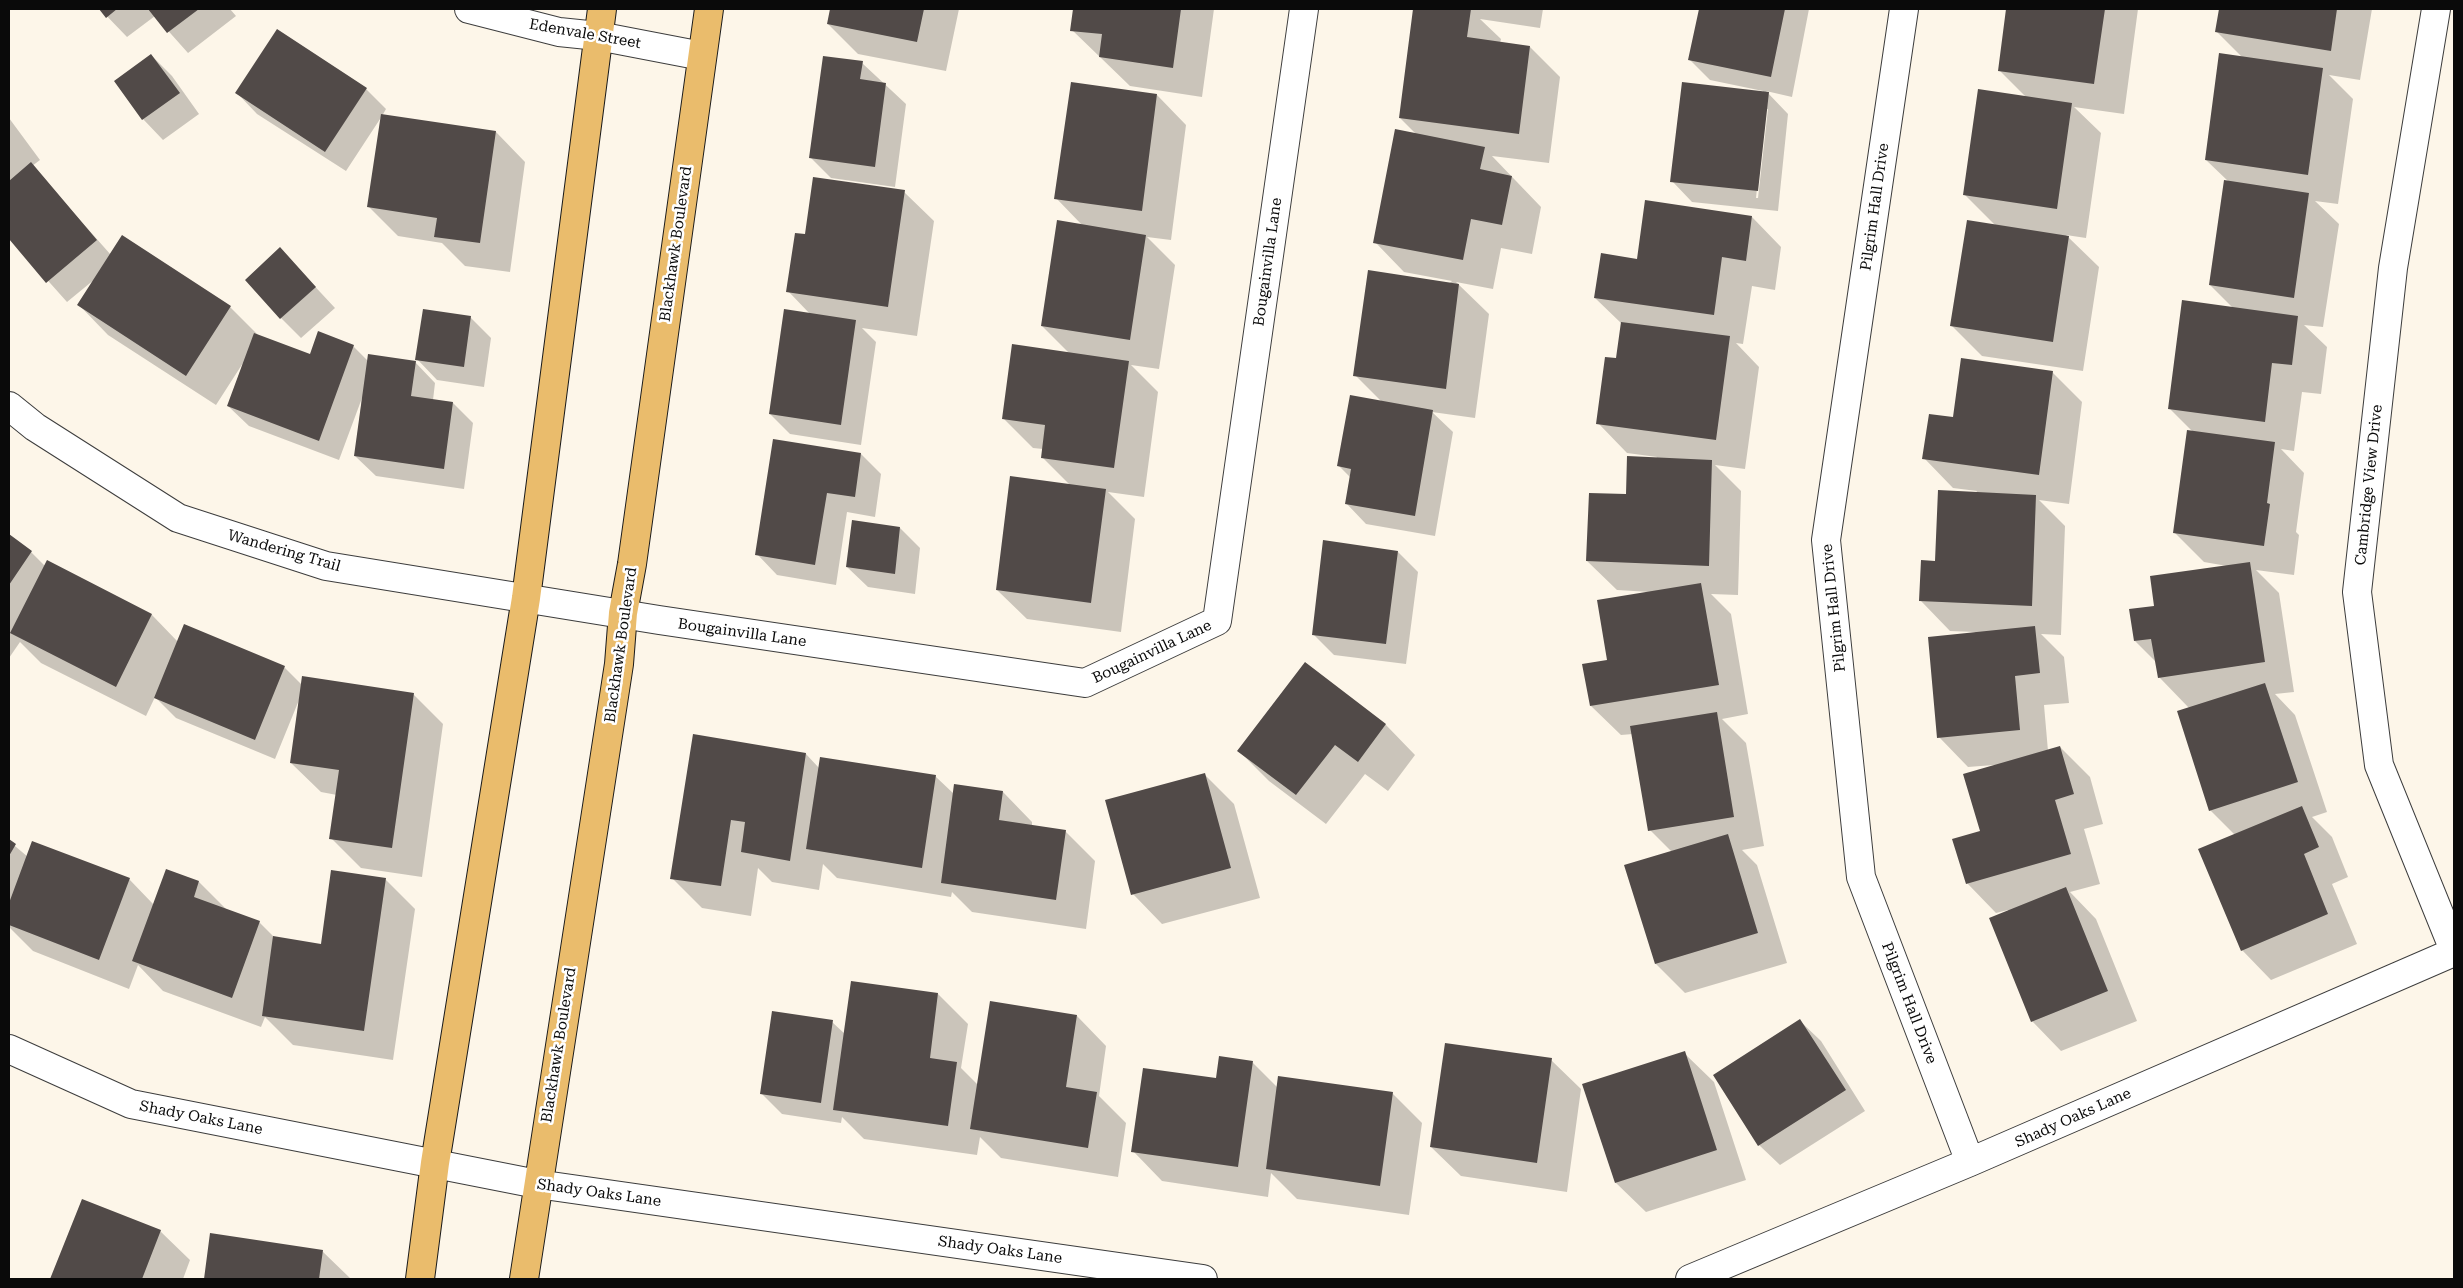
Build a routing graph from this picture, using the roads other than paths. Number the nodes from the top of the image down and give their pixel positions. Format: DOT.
graph roads {
  1 [pos="469,9"];
  2 [pos="602,9"];
  3 [pos="709,9"];
  4 [pos="1304,9"];
  5 [pos="1904,9"];
  6 [pos="2436,9"];
  7 [pos="598,36"];
  8 [pos="702,56"];
  9 [pos="9,406"];
  10 [pos="526,598"];
  11 [pos="623,613"];
  12 [pos="2454,951"];
  13 [pos="9,1049"];
  14 [pos="1970,1162"];
  15 [pos="435,1163"];
  16 [pos="537,1184"];
  17 [pos="420,1279"];
  18 [pos="524,1279"];
  19 [pos="1203,1279"];
  20 [pos="1690,1279"];
  1 -- 7 [label="street, Edenvale Street"];
  2 -- 7 [label="main road"];
  3 -- 8 [label="main road, Blackhawk Boulevard"];
  4 -- 11 [label="street, Bougainvilla Lane"];
  5 -- 14 [label="street, Pilgrim Hall Drive"];
  6 -- 12 [label="street, Cambridge View Drive"];
  7 -- 8 [label="street, Edenvale Street"];
  7 -- 10 [label="main road"];
  8 -- 11 [label="main road, Blackhawk Boulevard"];
  9 -- 10 [label="street, Wandering Trail"];
  10 -- 11 [label="street, Wandering Trail"];
  10 -- 15 [label="main road"];
  11 -- 16 [label="main road, Blackhawk Boulevard"];
  12 -- 14 [label="street, Shady Oaks Lane"];
  13 -- 15 [label="street, Shady Oaks Lane"];
  14 -- 20 [label="street, Shady Oaks Lane"];
  15 -- 16 [label="street, Shady Oaks Lane"];
  15 -- 17 [label="main road"];
  16 -- 18 [label="main road, Blackhawk Boulevard"];
  16 -- 19 [label="street, Shady Oaks Lane"];
}
